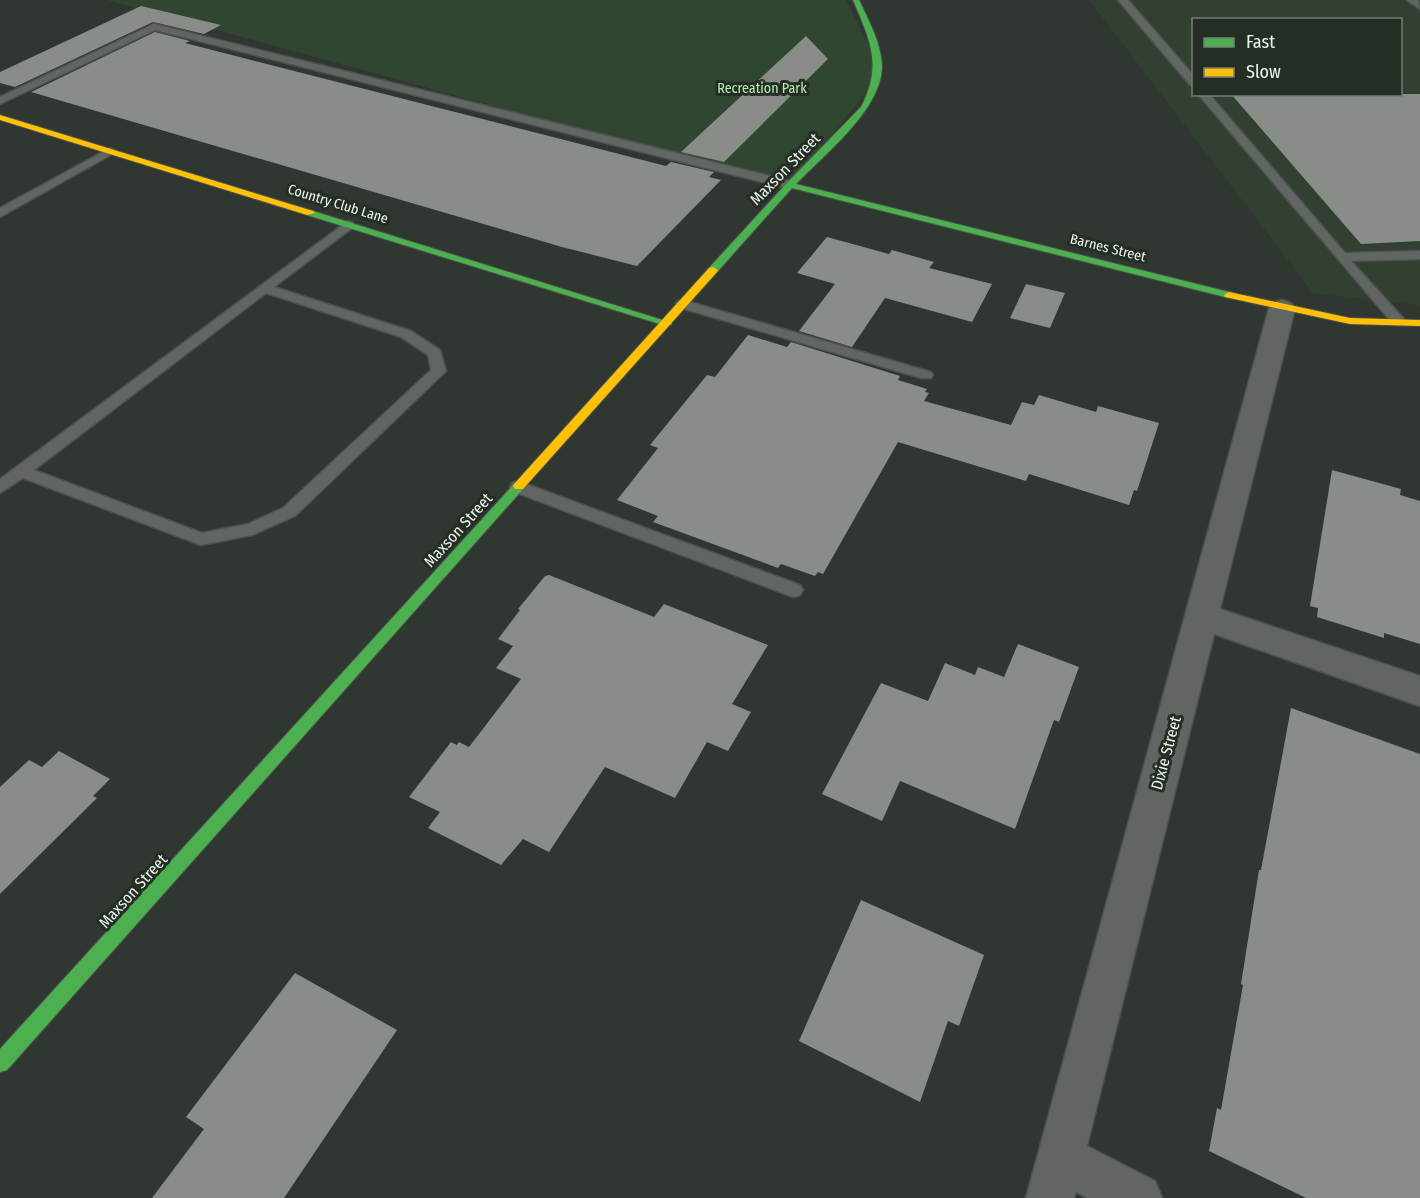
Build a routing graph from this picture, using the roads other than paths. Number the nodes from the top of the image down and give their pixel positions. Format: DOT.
graph roads {
  1 [pos="856,0"];
  2 [pos="1123,0"];
  3 [pos="1412,0"];
  4 [pos="1420,6"];
  5 [pos="1192,81"];
  6 [pos="1205,96"];
  7 [pos="0,101"];
  8 [pos="0,117"];
  9 [pos="110,152"];
  10 [pos="790,185"];
  11 [pos="0,213"];
  12 [pos="348,225"];
  13 [pos="1420,255"];
  14 [pos="1341,257"];
  15 [pos="264,288"];
  16 [pos="683,304"];
  17 [pos="1282,308"];
  18 [pos="1399,322"];
  19 [pos="667,323"];
  20 [pos="1420,323"];
  21 [pos="926,375"];
  22 [pos="21,471"];
  23 [pos="0,487"];
  24 [pos="518,487"];
  25 [pos="794,590"];
  26 [pos="1202,616"];
  27 [pos="1420,691"];
  28 [pos="0,1063"];
  29 [pos="1055,1178"];
  30 [pos="1137,1198"];
  1 -- 10 [label="street, Maxson Street"];
  2 -- 5 [label="lane"];
  3 -- 4 [label="lane"];
  6 -- 14 [label="lane"];
  7 -- 10 [label="lane"];
  8 -- 9 [label="street, Country Club Lane"];
  9 -- 11 [label="lane"];
  9 -- 12 [label="street, Country Club Lane"];
  10 -- 16 [label="street, Maxson Street"];
  10 -- 17 [label="street, Barnes Street"];
  12 -- 15 [label="lane"];
  12 -- 19 [label="street, Country Club Lane"];
  13 -- 14 [label="lane"];
  14 -- 18 [label="lane"];
  15 -- 22 [label="lane"];
  15 -- 22 [label="lane"];
  16 -- 19 [label="street, Maxson Street"];
  16 -- 21 [label="lane"];
  17 -- 18 [label="street, Barnes Street"];
  17 -- 26 [label="street, Dixie Street"];
  18 -- 20 [label="street, Barnes Street"];
  19 -- 24 [label="street, Maxson Street"];
  22 -- 23 [label="lane"];
  24 -- 25 [label="lane"];
  24 -- 28 [label="street, Maxson Street"];
  26 -- 27 [label="street"];
  26 -- 29 [label="street, Dixie Street"];
  29 -- 30 [label="street"];
}
